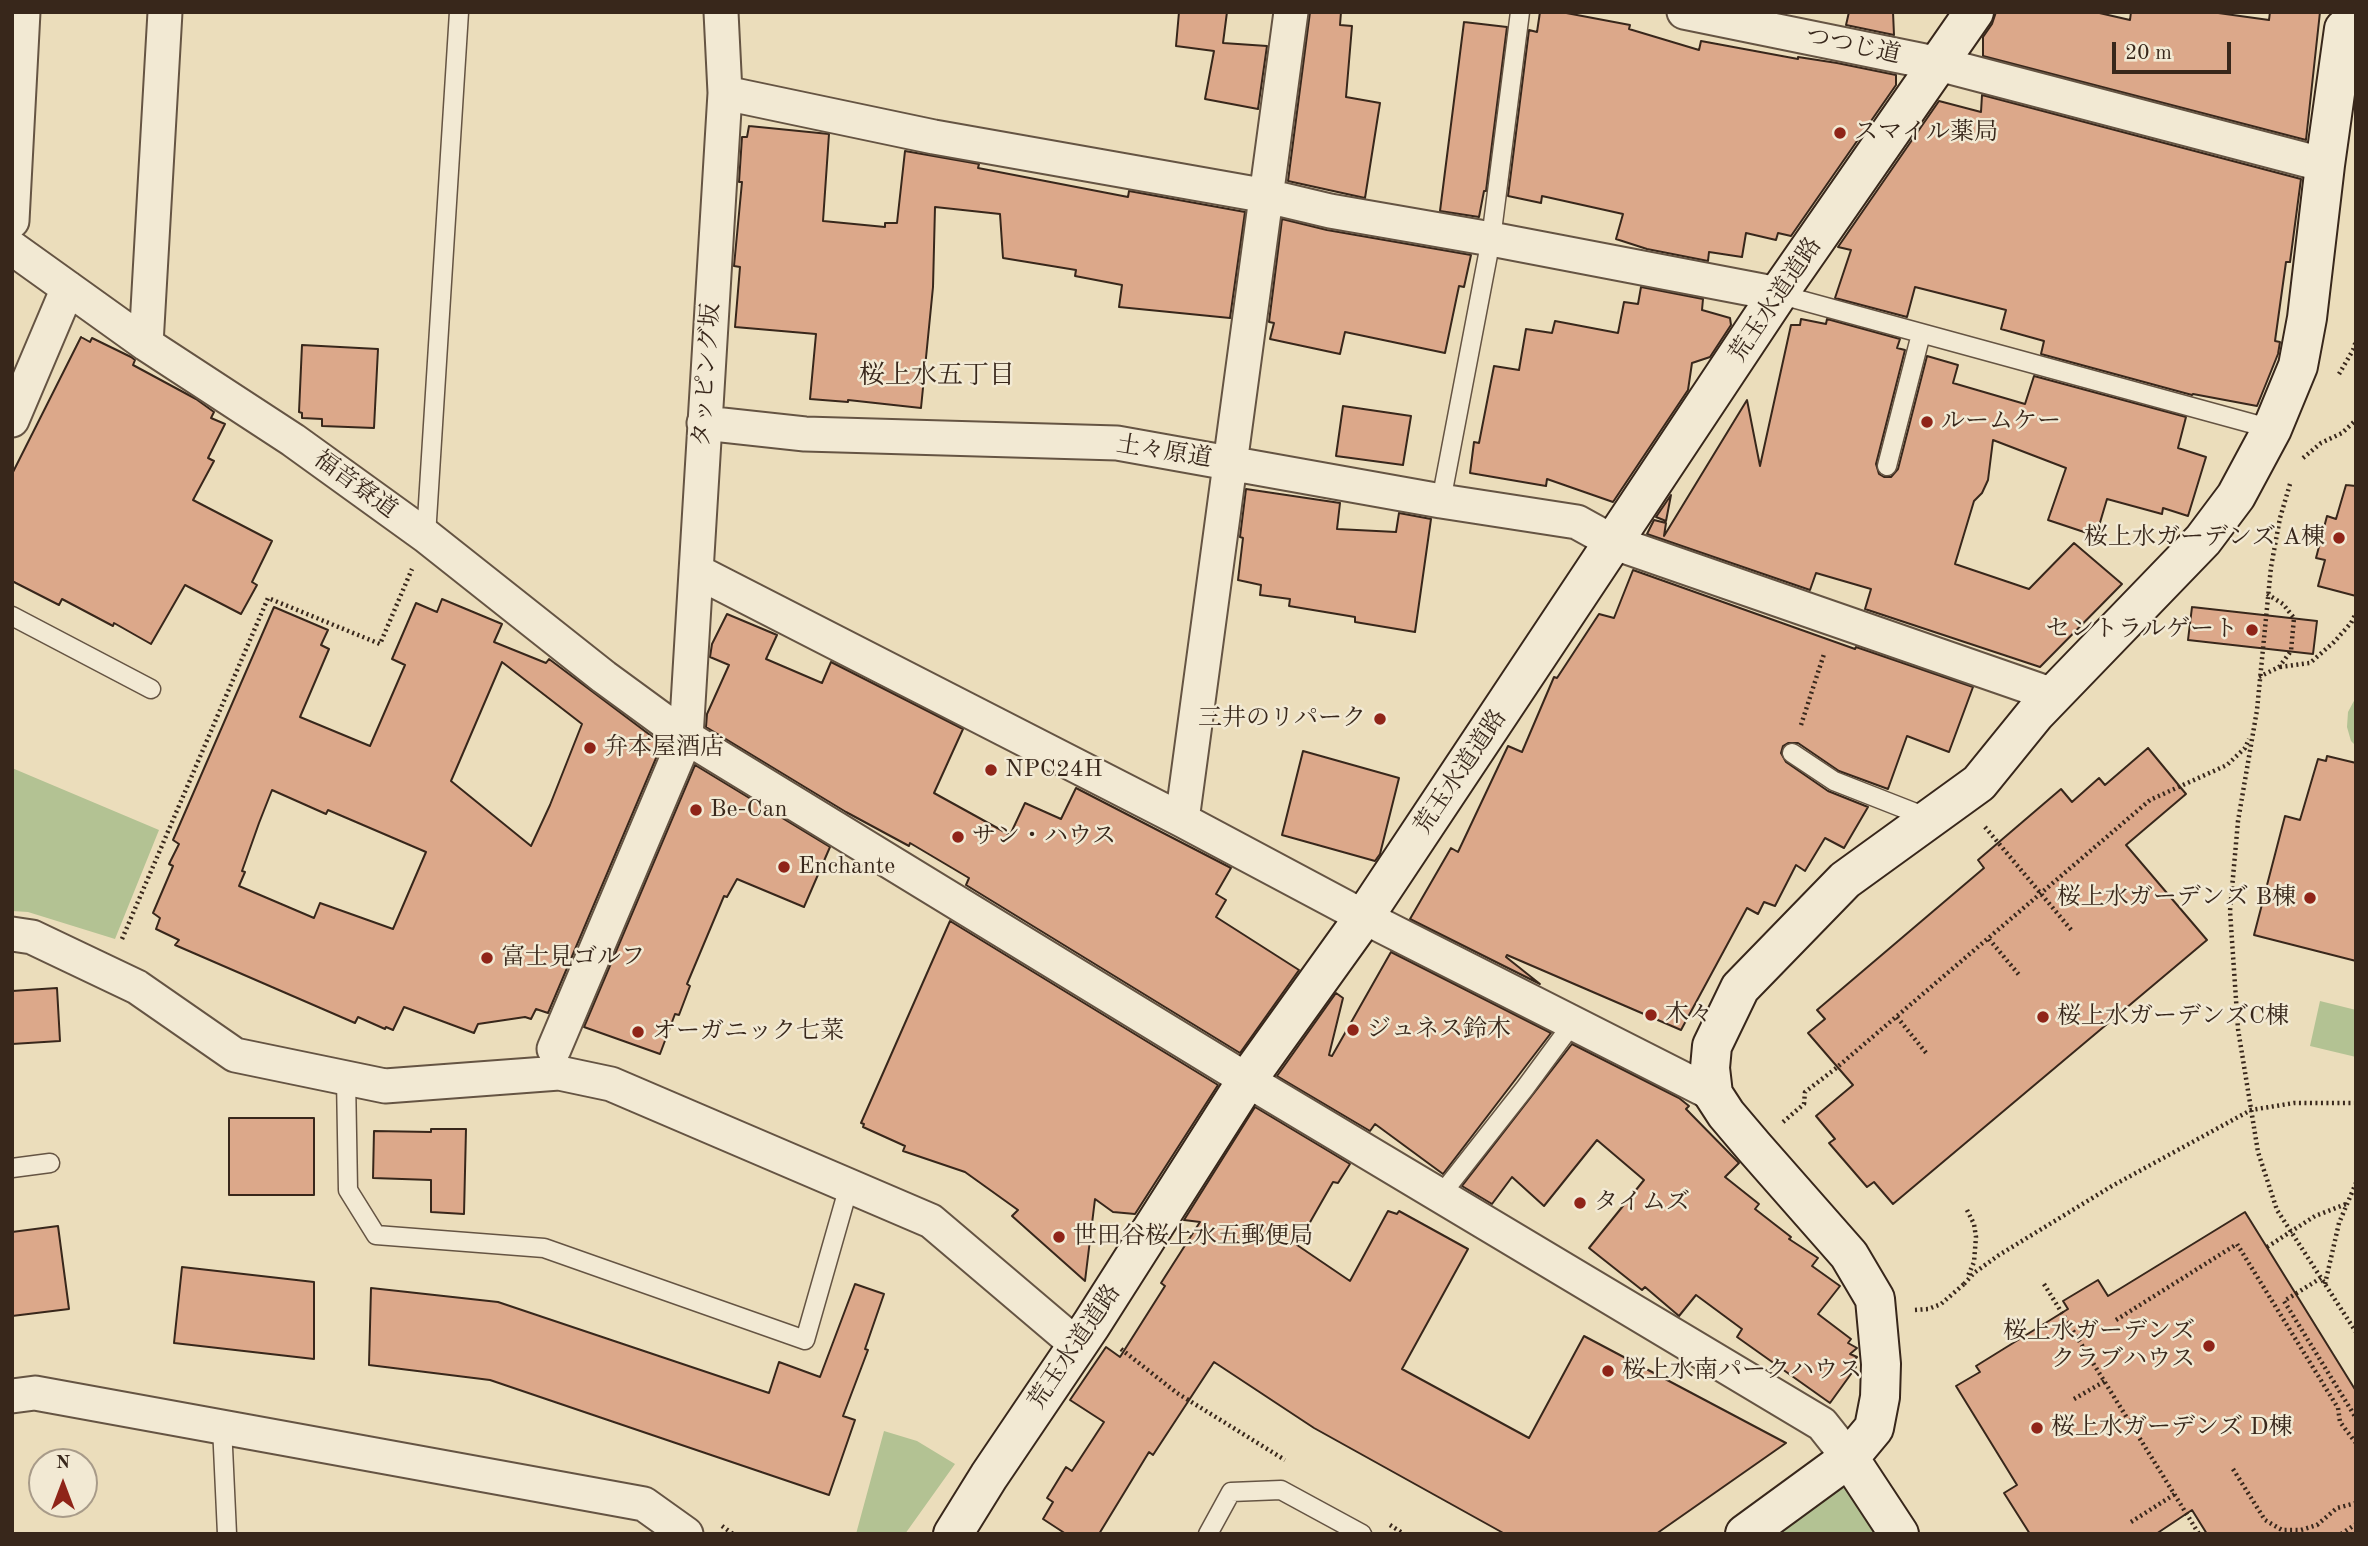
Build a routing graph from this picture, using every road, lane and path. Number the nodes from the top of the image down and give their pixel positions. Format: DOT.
graph roads {
  1 [pos="23,12"];
  2 [pos="165,12"];
  3 [pos="459,12"];
  4 [pos="721,12"];
  5 [pos="1292,12"];
  6 [pos="1520,12"];
  7 [pos="1974,12"];
  8 [pos="1701,14"];
  9 [pos="2347,26"];
  10 [pos="1939,64"];
  11 [pos="725,93"];
  12 [pos="2325,165"];
  13 [pos="1267,196"];
  14 [pos="12,221"];
  15 [pos="1491,239"];
  16 [pos="12,248"];
  17 [pos="68,288"];
  18 [pos="1778,294"];
  19 [pos="1921,334"];
  20 [pos="2356,341"];
  21 [pos="146,344"];
  22 [pos="2334,383"];
  23 [pos="12,420"];
  24 [pos="2356,420"];
  25 [pos="704,423"];
  26 [pos="2286,440"];
  27 [pos="1229,462"];
  28 [pos="1887,466"];
  29 [pos="2293,474"];
  30 [pos="1441,501"];
  31 [pos="426,536"];
  32 [pos="1615,543"];
  33 [pos="696,571"];
  34 [pos="2267,594"];
  35 [pos="2356,613"];
  36 [pos="12,617"];
  37 [pos="1835,618"];
  38 [pos="2279,667"];
  39 [pos="2259,677"];
  40 [pos="151,689"];
  41 [pos="2053,695"];
  42 [pos="2253,732"];
  43 [pos="686,737"];
  44 [pos="1793,753"];
  45 [pos="1931,819"];
  46 [pos="1182,820"];
  47 [pos="2001,847"];
  48 [pos="2041,895"];
  49 [pos="1364,917"];
  50 [pos="2073,932"];
  51 [pos="12,934"];
  52 [pos="122,939"];
  53 [pos="1989,939"];
  54 [pos="2020,976"];
  55 [pos="1897,1017"];
  56 [pos="1573,1023"];
  57 [pos="554,1049"];
  58 [pos="1927,1054"];
  59 [pos="346,1078"];
  60 [pos="1247,1080"];
  61 [pos="1805,1092"];
  62 [pos="1713,1094"];
  63 [pos="2356,1103"];
  64 [pos="2251,1110"];
  65 [pos="50,1163"];
  66 [pos="12,1168"];
  67 [pos="2356,1183"];
  68 [pos="849,1186"];
  69 [pos="1440,1196"];
  70 [pos="2346,1204"];
  71 [pos="1967,1210"];
  72 [pos="2291,1231"];
  73 [pos="2267,1247"];
  74 [pos="2321,1278"];
  75 [pos="1964,1284"];
  76 [pos="2045,1284"];
  77 [pos="2325,1284"];
  78 [pos="1915,1310"];
  79 [pos="2116,1320"];
  80 [pos="2356,1332"];
  81 [pos="1084,1335"];
  82 [pos="2105,1381"];
  83 [pos="12,1396"];
  84 [pos="2074,1399"];
  85 [pos="2356,1418"];
  86 [pos="222,1426"];
  87 [pos="2356,1443"];
  88 [pos="1849,1458"];
  89 [pos="1290,1464"];
  90 [pos="2233,1469"];
  91 [pos="2175,1494"];
  92 [pos="2356,1503"];
  93 [pos="1381,1520"];
  94 [pos="2131,1522"];
  95 [pos="2356,1524"];
  96 [pos="227,1534"];
  97 [pos="686,1534"];
  98 [pos="953,1534"];
  99 [pos="1208,1534"];
  100 [pos="1362,1534"];
  101 [pos="1404,1534"];
  102 [pos="1745,1534"];
  103 [pos="1899,1534"];
  104 [pos="2199,1534"];
  105 [pos="2341,1534"];
  1 -- 14 [label="street"];
  2 -- 21 [label="street"];
  3 -- 31 [label="lane"];
  4 -- 11 [label="street, タッピング坂"];
  5 -- 13 [label="street"];
  6 -- 15 [label="lane"];
  7 -- 10 [label="street, 荒玉水道道路"];
  8 -- 10 [label="street, つつじ道"];
  9 -- 12 [label="street"];
  10 -- 12 [label="street, つつじ道"];
  10 -- 18 [label="street, 荒玉水道道路"];
  11 -- 13 [label="street"];
  11 -- 25 [label="street, タッピング坂"];
  12 -- 26 [label="street"];
  13 -- 15 [label="street"];
  13 -- 27 [label="street"];
  15 -- 18 [label="street"];
  15 -- 30 [label="lane"];
  16 -- 17 [label="street, 福音寮道"];
  17 -- 21 [label="street, 福音寮道"];
  17 -- 23 [label="street"];
  18 -- 19 [label="lane"];
  18 -- 32 [label="street, 荒玉水道道路"];
  19 -- 26 [label="lane"];
  19 -- 28 [label="lane"];
  20 -- 22 [label="path"];
  21 -- 31 [label="street, 福音寮道"];
  24 -- 26 [label="path"];
  25 -- 27 [label="street, 土々原道"];
  25 -- 33 [label="street, タッピング坂"];
  26 -- 41 [label="street"];
  27 -- 30 [label="street, 土々原道"];
  27 -- 46 [label="street"];
  29 -- 34 [label="path"];
  30 -- 32 [label="street, 土々原道"];
  31 -- 43 [label="street, 福音寮道"];
  31 -- 52 [label="path"];
  32 -- 37 [label="street, 土々原道"];
  32 -- 49 [label="street, 荒玉水道道路"];
  33 -- 43 [label="street, タッピング坂"];
  33 -- 46 [label="street"];
  34 -- 38 [label="path"];
  34 -- 39 [label="path"];
  35 -- 38 [label="path"];
  36 -- 40 [label="lane"];
  37 -- 41 [label="street, 土々原道"];
  37 -- 44 [label="path"];
  38 -- 39 [label="path"];
  39 -- 42 [label="path"];
  41 -- 45 [label="street"];
  42 -- 48 [label="path"];
  42 -- 64 [label="path"];
  43 -- 57 [label="street, タッピング坂"];
  43 -- 60 [label="street, 福音寮道"];
  44 -- 45 [label="lane"];
  45 -- 62 [label="street"];
  46 -- 49 [label="street"];
  47 -- 48 [label="path"];
  48 -- 50 [label="path"];
  48 -- 53 [label="path"];
  49 -- 56 [label="street"];
  49 -- 60 [label="street, 荒玉水道道路"];
  51 -- 59 [label="street"];
  53 -- 54 [label="path"];
  53 -- 55 [label="path"];
  55 -- 58 [label="path"];
  55 -- 61 [label="path"];
  56 -- 62 [label="street"];
  56 -- 69 [label="lane"];
  59 -- 68 [label="street"];
  59 -- 68 [label="lane"];
  60 -- 69 [label="street, 福音寮道"];
  60 -- 81 [label="street, 荒玉水道道路"];
  62 -- 88 [label="street"];
  63 -- 64 [label="path"];
  64 -- 72 [label="path"];
  64 -- 75 [label="path"];
  65 -- 66 [label="lane"];
  67 -- 70 [label="path"];
  68 -- 81 [label="street"];
  69 -- 88 [label="street, 福音寮道"];
  70 -- 72 [label="path"];
  70 -- 77 [label="path"];
  71 -- 75 [label="path"];
  72 -- 73 [label="path"];
  72 -- 74 [label="path"];
  74 -- 77 [label="path"];
  74 -- 85 [label="path"];
  75 -- 78 [label="path"];
  76 -- 82 [label="path"];
  77 -- 80 [label="path"];
  79 -- 87 [label="path"];
  81 -- 89 [label="path"];
  81 -- 98 [label="street, 荒玉水道道路"];
  82 -- 84 [label="path"];
  82 -- 91 [label="path"];
  83 -- 86 [label="street"];
  86 -- 96 [label="lane"];
  86 -- 97 [label="street"];
  88 -- 102 [label="street"];
  88 -- 103 [label="street"];
  90 -- 92 [label="path"];
  91 -- 94 [label="path"];
  91 -- 104 [label="path"];
  93 -- 101 [label="path"];
  95 -- 105 [label="path"];
  99 -- 100 [label="lane"];
}
